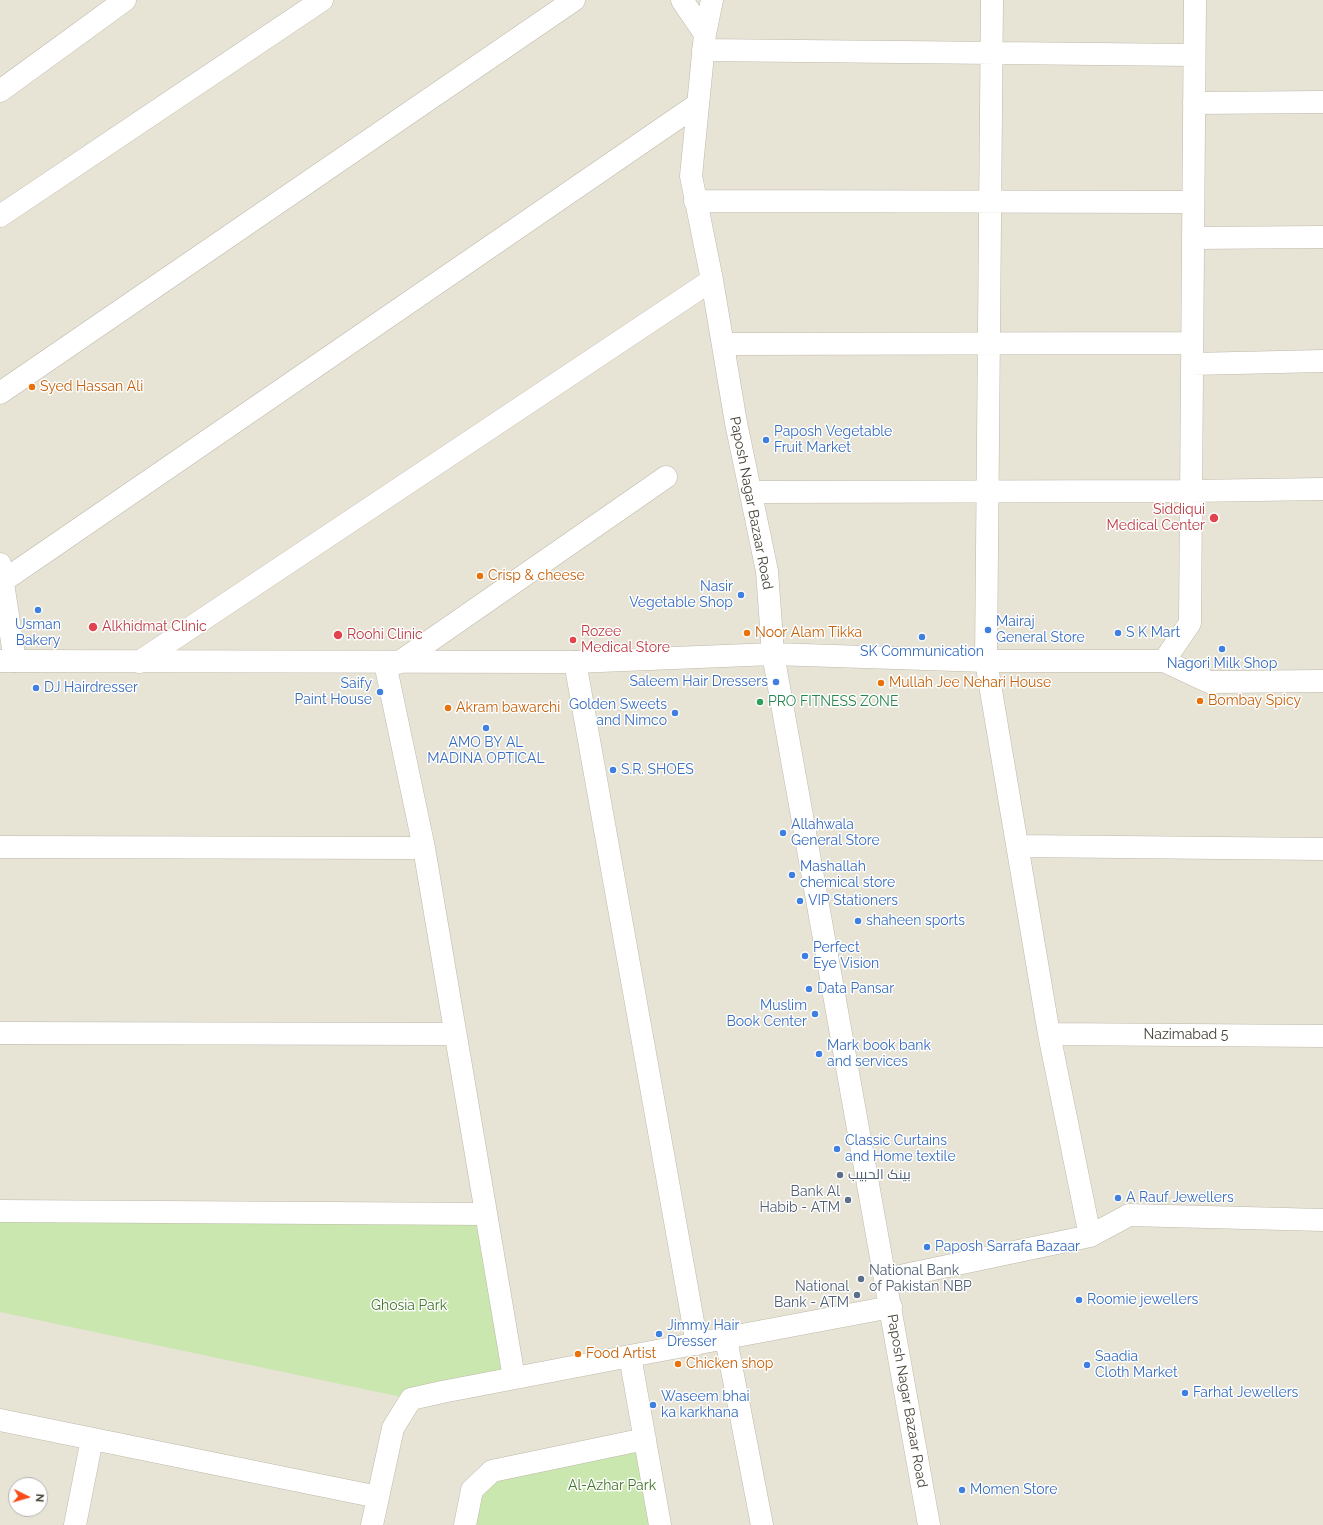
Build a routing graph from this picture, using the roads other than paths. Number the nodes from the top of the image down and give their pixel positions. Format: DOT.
graph roads {
  1 [pos="125,0"];
  2 [pos="322,0"];
  3 [pos="574,0"];
  4 [pos="682,0"];
  5 [pos="712,0"];
  6 [pos="992,0"];
  7 [pos="1195,0"];
  8 [pos="704,42"];
  9 [pos="992,53"];
  10 [pos="1194,55"];
  11 [pos="0,91"];
  12 [pos="1323,102"];
  13 [pos="1194,103"];
  14 [pos="698,104"];
  15 [pos="695,201"];
  16 [pos="990,202"];
  17 [pos="1193,202"];
  18 [pos="0,216"];
  19 [pos="1323,236"];
  20 [pos="1193,238"];
  21 [pos="712,280"];
  22 [pos="989,343"];
  23 [pos="723,344"];
  24 [pos="1192,353"];
  25 [pos="1323,361"];
  26 [pos="0,393"];
  27 [pos="666,476"];
  28 [pos="1323,489"];
  29 [pos="751,492"];
  30 [pos="988,492"];
  31 [pos="1191,492"];
  32 [pos="1,572"];
  33 [pos="773,654"];
  34 [pos="8,661"];
  35 [pos="986,661"];
  36 [pos="1164,661"];
  37 [pos="139,662"];
  38 [pos="575,662"];
  39 [pos="392,663"];
  40 [pos="1323,681"];
  41 [pos="1018,846"];
  42 [pos="0,847"];
  43 [pos="424,848"];
  44 [pos="1323,849"];
  45 [pos="0,1032"];
  46 [pos="455,1034"];
  47 [pos="1049,1034"];
  48 [pos="1323,1036"];
  49 [pos="0,1211"];
  50 [pos="486,1214"];
  51 [pos="1323,1220"];
  52 [pos="1090,1236"];
  53 [pos="886,1279"];
  54 [pos="891,1307"];
  55 [pos="726,1339"];
  56 [pos="697,1344"];
  57 [pos="630,1356"];
  58 [pos="514,1378"];
  59 [pos="0,1420"];
  60 [pos="92,1439"];
  61 [pos="645,1439"];
  62 [pos="378,1498"];
  63 [pos="75,1525"];
  64 [pos="372,1525"];
  65 [pos="465,1525"];
  66 [pos="660,1525"];
  67 [pos="762,1525"];
  68 [pos="929,1525"];
  1 -- 11 [label="street"];
  2 -- 18 [label="street"];
  3 -- 26 [label="street"];
  4 -- 8 [label="street"];
  5 -- 8 [label="street, Paposh Nagar Bazaar Road"];
  6 -- 9 [label="street"];
  7 -- 10 [label="street"];
  8 -- 9 [label="street"];
  8 -- 14 [label="street, Paposh Nagar Bazaar Road"];
  9 -- 10 [label="street"];
  9 -- 16 [label="street"];
  10 -- 13 [label="street"];
  12 -- 13 [label="street"];
  13 -- 17 [label="street"];
  14 -- 15 [label="street, Paposh Nagar Bazaar Road"];
  14 -- 32 [label="street"];
  15 -- 16 [label="street"];
  15 -- 21 [label="street, Paposh Nagar Bazaar Road"];
  16 -- 17 [label="street"];
  16 -- 22 [label="street"];
  17 -- 20 [label="street"];
  19 -- 20 [label="street"];
  20 -- 24 [label="street"];
  21 -- 23 [label="street, Paposh Nagar Bazaar Road"];
  21 -- 37 [label="street"];
  22 -- 23 [label="street"];
  22 -- 24 [label="street"];
  22 -- 30 [label="street"];
  23 -- 29 [label="street, Paposh Nagar Bazaar Road"];
  24 -- 25 [label="street"];
  24 -- 31 [label="street"];
  27 -- 39 [label="street"];
  28 -- 31 [label="street"];
  29 -- 30 [label="street"];
  29 -- 33 [label="street, Paposh Nagar Bazaar Road"];
  30 -- 31 [label="street"];
  30 -- 35 [label="street"];
  31 -- 36 [label="street"];
  32 -- 34 [label="street"];
  33 -- 35 [label="street"];
  33 -- 38 [label="street"];
  33 -- 53 [label="street, Paposh Nagar Bazaar Road"];
  34 -- 37 [label="street"];
  35 -- 36 [label="street"];
  35 -- 41 [label="street"];
  36 -- 40 [label="street"];
  37 -- 39 [label="street"];
  38 -- 39 [label="street"];
  38 -- 56 [label="street"];
  39 -- 43 [label="street"];
  41 -- 44 [label="street"];
  41 -- 47 [label="street"];
  42 -- 43 [label="street"];
  43 -- 46 [label="street"];
  45 -- 46 [label="street"];
  46 -- 50 [label="street"];
  47 -- 48 [label="street, Nazimabad 5"];
  47 -- 52 [label="street"];
  49 -- 50 [label="street"];
  50 -- 58 [label="street"];
  51 -- 52 [label="street"];
  52 -- 53 [label="street"];
  53 -- 54 [label="street, Paposh Nagar Bazaar Road"];
  54 -- 55 [label="street"];
  54 -- 68 [label="street, Paposh Nagar Bazaar Road"];
  55 -- 56 [label="street"];
  55 -- 67 [label="street"];
  56 -- 57 [label="street"];
  57 -- 58 [label="street"];
  57 -- 61 [label="street"];
  58 -- 62 [label="street"];
  59 -- 60 [label="street"];
  60 -- 62 [label="street"];
  60 -- 63 [label="street"];
  61 -- 65 [label="street"];
  61 -- 66 [label="street"];
  62 -- 64 [label="street"];
}
